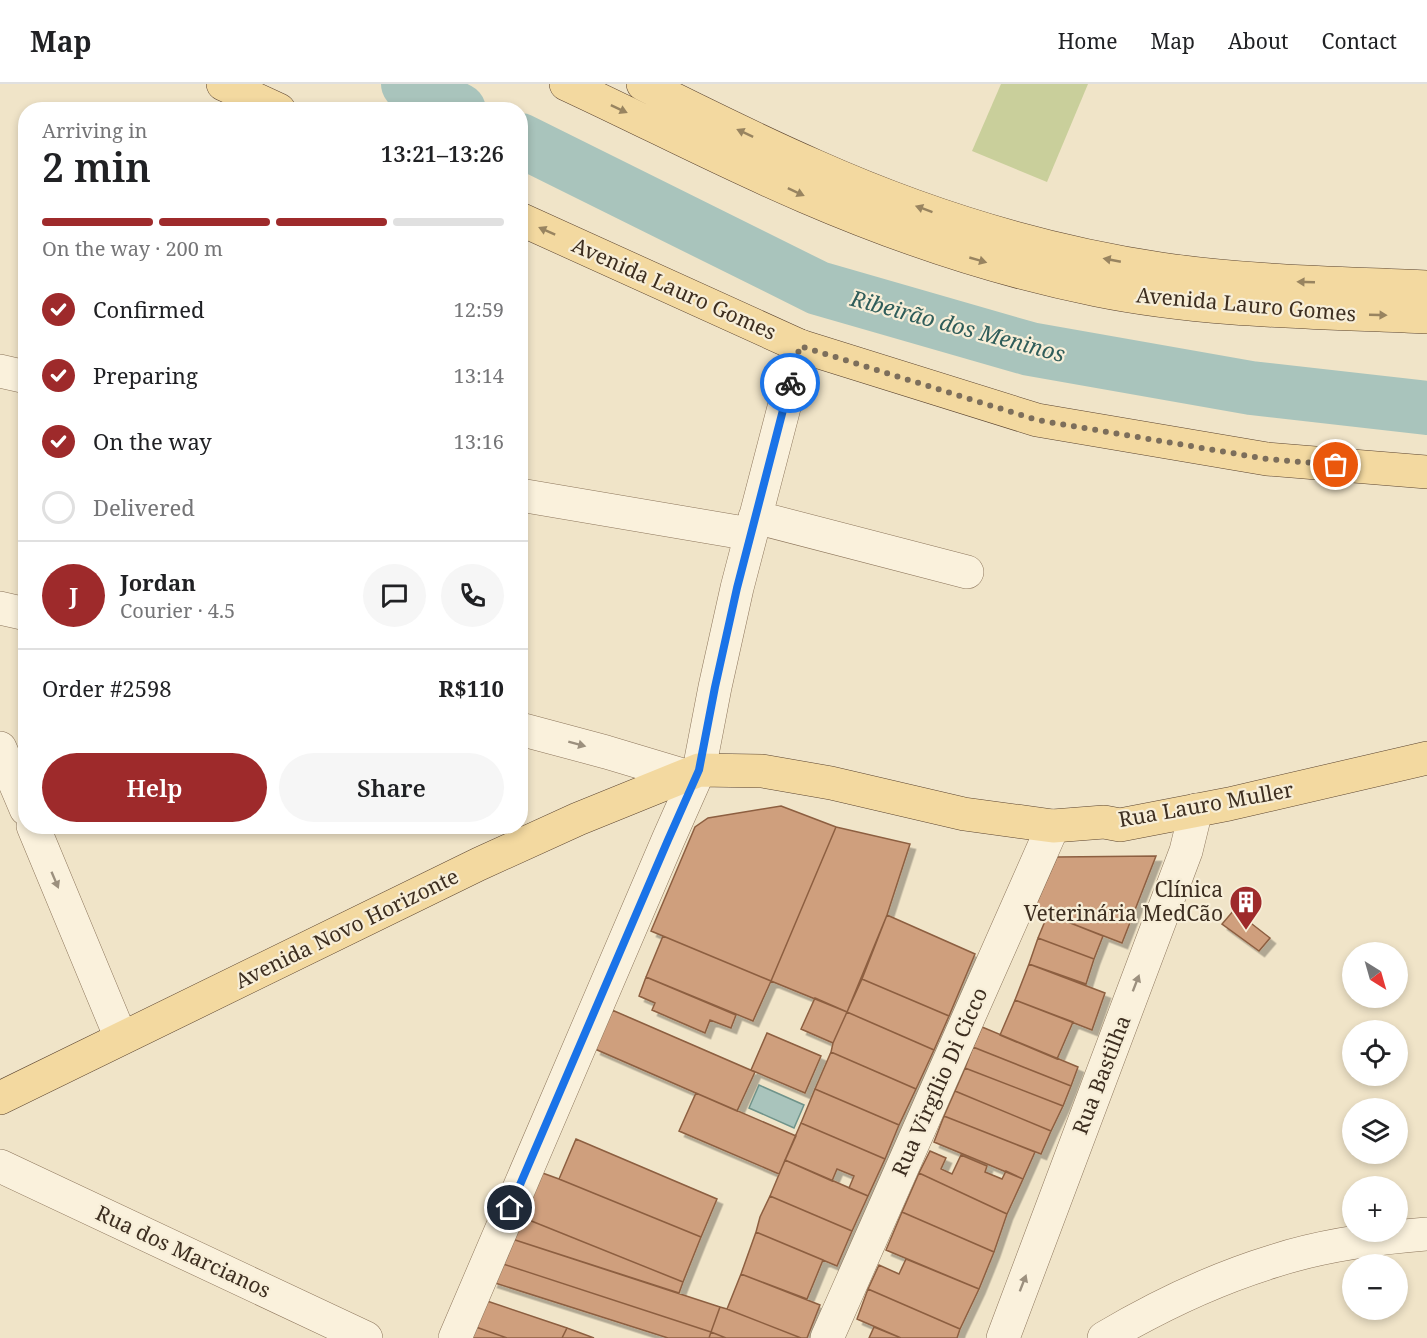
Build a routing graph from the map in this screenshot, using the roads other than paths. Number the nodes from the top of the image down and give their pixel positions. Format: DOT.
graph roads {
  1 [pos="223,84"];
  2 [pos="566,84"];
  3 [pos="643,84"];
  4 [pos="262,102"];
  5 [pos="528,223"];
  6 [pos="1427,286"];
  7 [pos="1427,317"];
  8 [pos="800,346"];
  9 [pos="0,371"];
  10 [pos="18,375"];
  11 [pos="1427,472"];
  12 [pos="528,496"];
  13 [pos="753,526"];
  14 [pos="967,572"];
  15 [pos="0,608"];
  16 [pos="18,612"];
  17 [pos="528,731"];
  18 [pos="0,748"];
  19 [pos="1427,758"];
  20 [pos="693,773"];
  21 [pos="18,790"];
  22 [pos="1196,810"];
  23 [pos="1053,826"];
  24 [pos="36,834"];
  25 [pos="121,1038"];
  26 [pos="0,1098"];
  27 [pos="0,1166"];
  28 [pos="1427,1234"];
  29 [pos="366,1338"];
  30 [pos="455,1338"];
  31 [pos="827,1338"];
  32 [pos="1003,1338"];
  33 [pos="1104,1338"];
  1 -- 4 [label="main road"];
  2 -- 7 [label="main road, Avenida Lauro Gomes, one-way"];
  6 -- 3 [label="main road, Avenida Lauro Gomes, one-way"];
  8 -- 5 [label="main road, Avenida Lauro Gomes, one-way"];
  8 -- 11 [label="main road, Avenida Lauro Gomes"];
  8 -- 13 [label="street"];
  9 -- 10 [label="street"];
  12 -- 13 [label="street"];
  13 -- 14 [label="street"];
  13 -- 20 [label="street"];
  15 -- 16 [label="street"];
  17 -- 20 [label="street, Rua Lauro Muller, one-way"];
  18 -- 21 [label="street"];
  19 -- 22 [label="main road, Rua Lauro Muller"];
  20 -- 23 [label="main road, Rua Lauro Muller"];
  20 -- 25 [label="main road, Avenida Novo Horizonte"];
  20 -- 30 [label="street"];
  22 -- 23 [label="main road, Rua Lauro Muller"];
  32 -- 22 [label="street, Rua Bastilha, one-way"];
  23 -- 31 [label="street, Rua Virgílio Di Cicco"];
  24 -- 25 [label="street, one-way"];
  25 -- 26 [label="main road, Avenida Novo Horizonte"];
  27 -- 29 [label="street, Rua dos Marcianos"];
  28 -- 33 [label="street"];
}
